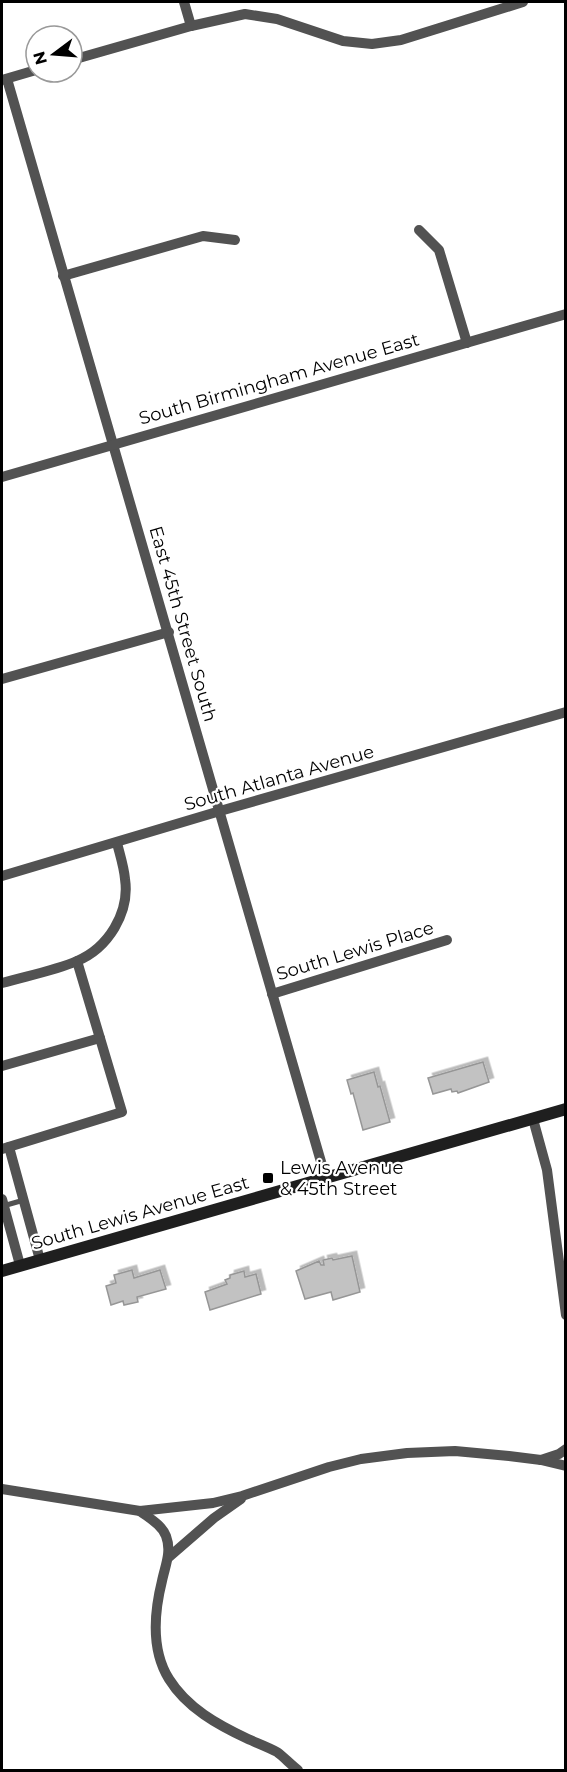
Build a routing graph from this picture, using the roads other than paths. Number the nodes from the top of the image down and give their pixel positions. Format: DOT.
graph roads {
  1 [pos="184,2"];
  2 [pos="524,2"];
  3 [pos="190,26"];
  4 [pos="84,57"];
  5 [pos="24,73"];
  6 [pos="4,79"];
  7 [pos="418,230"];
  8 [pos="235,240"];
  9 [pos="63,276"];
  10 [pos="566,314"];
  11 [pos="467,342"];
  12 [pos="113,444"];
  13 [pos="2,477"];
  14 [pos="169,632"];
  15 [pos="2,680"];
  16 [pos="566,712"];
  17 [pos="220,811"];
  18 [pos="117,843"];
  19 [pos="2,876"];
  20 [pos="447,940"];
  21 [pos="77,961"];
  22 [pos="2,983"];
  23 [pos="272,994"];
  24 [pos="100,1038"];
  25 [pos="2,1066"];
  26 [pos="566,1109"];
  27 [pos="533,1119"];
  28 [pos="5,1148"];
  29 [pos="326,1179"];
  30 [pos="24,1200"];
  31 [pos="2,1202"];
  32 [pos="40,1260"];
  33 [pos="20,1266"];
  34 [pos="2,1271"];
  35 [pos="566,1315"];
  36 [pos="566,1449"];
  37 [pos="541,1460"];
  38 [pos="566,1466"];
  39 [pos="2,1489"];
  40 [pos="249,1494"];
  41 [pos="140,1511"];
  42 [pos="169,1557"];
  43 [pos="298,1770"];
  1 -- 3 [label="street"];
  2 -- 3 [label="street"];
  3 -- 4 [label="street"];
  5 -- 6 [label="street"];
  6 -- 9 [label="street, East 45th Street South"];
  7 -- 11 [label="street"];
  8 -- 9 [label="street"];
  9 -- 12 [label="street, East 45th Street South"];
  10 -- 11 [label="street, South Birmingham Avenue East"];
  11 -- 12 [label="street, South Birmingham Avenue East"];
  12 -- 13 [label="street, South Birmingham Avenue East"];
  12 -- 14 [label="street, East 45th Street South"];
  14 -- 15 [label="street"];
  14 -- 17 [label="street, East 45th Street South"];
  16 -- 17 [label="street, South Atlanta Avenue"];
  17 -- 18 [label="street, South Atlanta Avenue"];
  17 -- 23 [label="street, East 45th Street South"];
  18 -- 19 [label="street, South Atlanta Avenue"];
  18 -- 21 [label="street"];
  20 -- 23 [label="street, South Lewis Place"];
  21 -- 22 [label="street"];
  21 -- 24 [label="street"];
  23 -- 29 [label="street, East 45th Street South"];
  24 -- 25 [label="street"];
  24 -- 28 [label="street"];
  26 -- 27 [label="main road, South Lewis Avenue East"];
  27 -- 29 [label="main road, South Lewis Avenue East"];
  27 -- 35 [label="street"];
  28 -- 30 [label="street"];
  29 -- 32 [label="main road, South Lewis Avenue East"];
  30 -- 31 [label="lane"];
  30 -- 32 [label="street"];
  31 -- 33 [label="street"];
  32 -- 33 [label="main road, South Lewis Avenue East"];
  33 -- 34 [label="main road, South Lewis Avenue East"];
  36 -- 37 [label="street"];
  37 -- 38 [label="street"];
  37 -- 40 [label="street"];
  39 -- 41 [label="street"];
  40 -- 41 [label="street"];
  40 -- 42 [label="street"];
  41 -- 42 [label="street"];
  42 -- 43 [label="street"];
}
